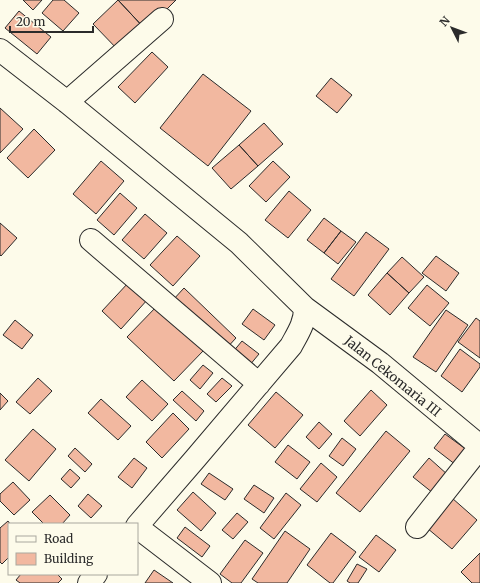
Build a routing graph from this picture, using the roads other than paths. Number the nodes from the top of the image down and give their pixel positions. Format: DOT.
graph roads {
  1 [pos="162,20"];
  2 [pos="0,50"];
  3 [pos="67,102"];
  4 [pos="91,240"];
  5 [pos="305,308"];
  6 [pos="259,384"];
  7 [pos="480,447"];
  8 [pos="138,525"];
  9 [pos="138,527"];
  10 [pos="417,527"];
  11 [pos="95,575"];
  12 [pos="88,583"];
  13 [pos="210,583"];
  1 -- 3 [label="street"];
  2 -- 3 [label="street, Jalan Cekomaria III"];
  3 -- 5 [label="street, Jalan Cekomaria III"];
  4 -- 6 [label="street"];
  5 -- 6 [label="street"];
  5 -- 7 [label="street, Jalan Cekomaria III"];
  6 -- 8 [label="street"];
  7 -- 10 [label="street"];
  9 -- 13 [label="street"];
  11 -- 12 [label="street"];
}
